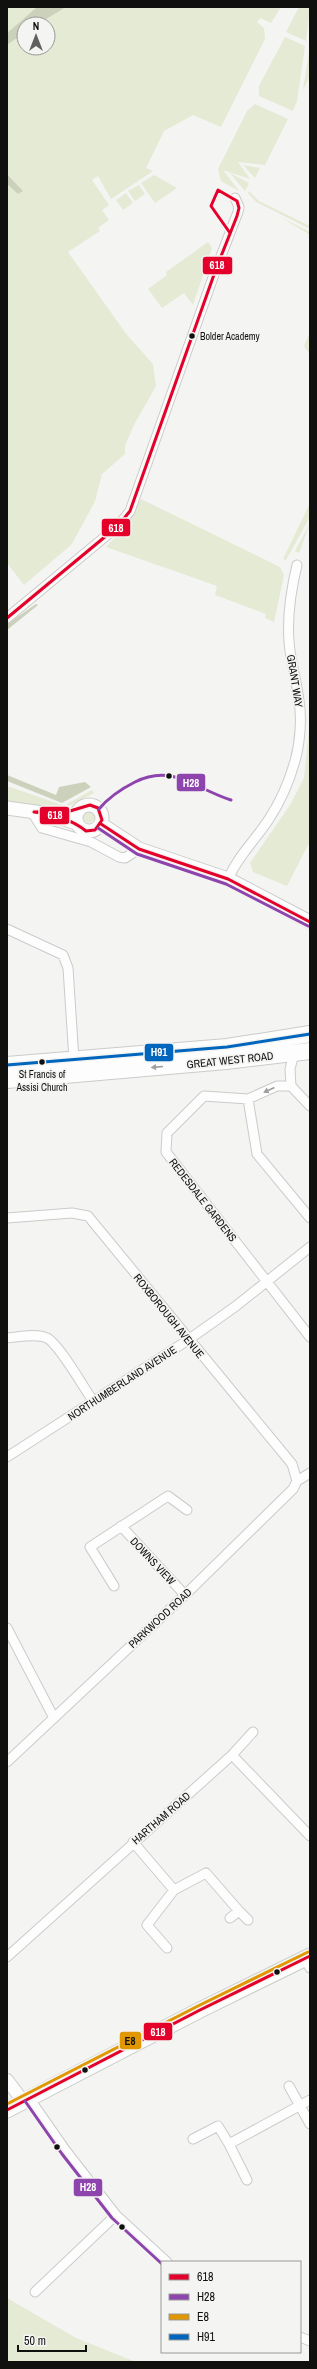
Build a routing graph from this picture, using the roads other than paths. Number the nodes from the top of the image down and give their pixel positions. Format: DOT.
graph roads {
  1 [pos="236,198"];
  2 [pos="300,567"];
  3 [pos="7,618"];
  4 [pos="7,808"];
  5 [pos="32,812"];
  6 [pos="77,816"];
  7 [pos="101,824"];
  8 [pos="139,849"];
  9 [pos="228,879"];
  10 [pos="310,922"];
  11 [pos="7,929"];
  12 [pos="310,1034"];
  13 [pos="310,1051"];
  14 [pos="294,1053"];
  15 [pos="74,1060"];
  16 [pos="7,1065"];
  17 [pos="7,1080"];
  18 [pos="291,1086"];
  19 [pos="248,1099"];
  20 [pos="310,1106"];
  21 [pos="7,1218"];
  22 [pos="310,1218"];
  23 [pos="310,1247"];
  24 [pos="266,1282"];
  25 [pos="310,1337"];
  26 [pos="7,1338"];
  27 [pos="188,1340"];
  28 [pos="93,1401"];
  29 [pos="7,1457"];
  30 [pos="310,1473"];
  31 [pos="297,1481"];
  32 [pos="187,1510"];
  33 [pos="121,1526"];
  34 [pos="114,1586"];
  35 [pos="185,1595"];
  36 [pos="7,1628"];
  37 [pos="54,1718"];
  38 [pos="254,1732"];
  39 [pos="232,1755"];
  40 [pos="7,1762"];
  41 [pos="310,1836"];
  42 [pos="133,1842"];
  43 [pos="174,1890"];
  44 [pos="239,1911"];
  45 [pos="141,1918"];
  46 [pos="230,1918"];
  47 [pos="248,1920"];
  48 [pos="147,1925"];
  49 [pos="167,1948"];
  50 [pos="7,1957"];
  51 [pos="308,1961"];
  52 [pos="7,2080"];
  53 [pos="289,2086"];
  54 [pos="26,2100"];
  55 [pos="310,2100"];
  56 [pos="300,2106"];
  57 [pos="7,2110"];
  58 [pos="310,2124"];
  59 [pos="193,2139"];
  60 [pos="229,2144"];
  61 [pos="247,2180"];
  62 [pos="116,2215"];
  63 [pos="166,2261"];
  64 [pos="35,2292"];
  1 -- 3 [label="street"];
  2 -- 9 [label="street, GRANT WAY"];
  4 -- 5 [label="main road"];
  5 -- 6 [label="main road"];
  5 -- 8 [label="street"];
  6 -- 7 [label="main road"];
  6 -- 7 [label="main road"];
  7 -- 8 [label="main road"];
  8 -- 9 [label="main road"];
  9 -- 10 [label="main road"];
  11 -- 15 [label="street"];
  12 -- 15 [label="highway, GREAT WEST ROAD"];
  13 -- 14 [label="highway, GREAT WEST ROAD"];
  14 -- 17 [label="highway, GREAT WEST ROAD, one-way"];
  14 -- 18 [label="street"];
  15 -- 16 [label="highway, GREAT WEST ROAD"];
  18 -- 19 [label="street, REDESDALE GARDENS, one-way"];
  18 -- 20 [label="street"];
  19 -- 22 [label="street"];
  19 -- 24 [label="street, REDESDALE GARDENS"];
  21 -- 27 [label="street, ROXBOROUGH AVENUE"];
  23 -- 24 [label="street, NORTHUMBERLAND AVENUE"];
  24 -- 25 [label="street, REDESDALE GARDENS"];
  24 -- 27 [label="street, NORTHUMBERLAND AVENUE"];
  26 -- 28 [label="street"];
  27 -- 28 [label="street, NORTHUMBERLAND AVENUE"];
  27 -- 31 [label="street, ROXBOROUGH AVENUE"];
  28 -- 29 [label="street, NORTHUMBERLAND AVENUE"];
  30 -- 31 [label="street, PARKWOOD ROAD"];
  31 -- 35 [label="street, PARKWOOD ROAD"];
  32 -- 33 [label="street, DOWNS VIEW"];
  33 -- 34 [label="street, DOWNS VIEW"];
  33 -- 35 [label="street, DOWNS VIEW"];
  35 -- 37 [label="street, PARKWOOD ROAD"];
  36 -- 37 [label="street"];
  37 -- 40 [label="street, PARKWOOD ROAD"];
  38 -- 39 [label="street, HARTHAM ROAD"];
  39 -- 41 [label="street"];
  39 -- 42 [label="street, HARTHAM ROAD"];
  42 -- 43 [label="street"];
  42 -- 50 [label="street, HARTHAM ROAD"];
  43 -- 44 [label="street"];
  43 -- 48 [label="street"];
  44 -- 46 [label="street"];
  44 -- 47 [label="street"];
  45 -- 48 [label="street"];
  48 -- 49 [label="street"];
  51 -- 54 [label="main road"];
  52 -- 54 [label="street"];
  53 -- 56 [label="street"];
  54 -- 57 [label="main road"];
  54 -- 62 [label="street"];
  55 -- 56 [label="street"];
  56 -- 58 [label="street"];
  56 -- 60 [label="street"];
  59 -- 60 [label="street"];
  60 -- 61 [label="street"];
  62 -- 63 [label="street"];
  62 -- 64 [label="street"];
}
